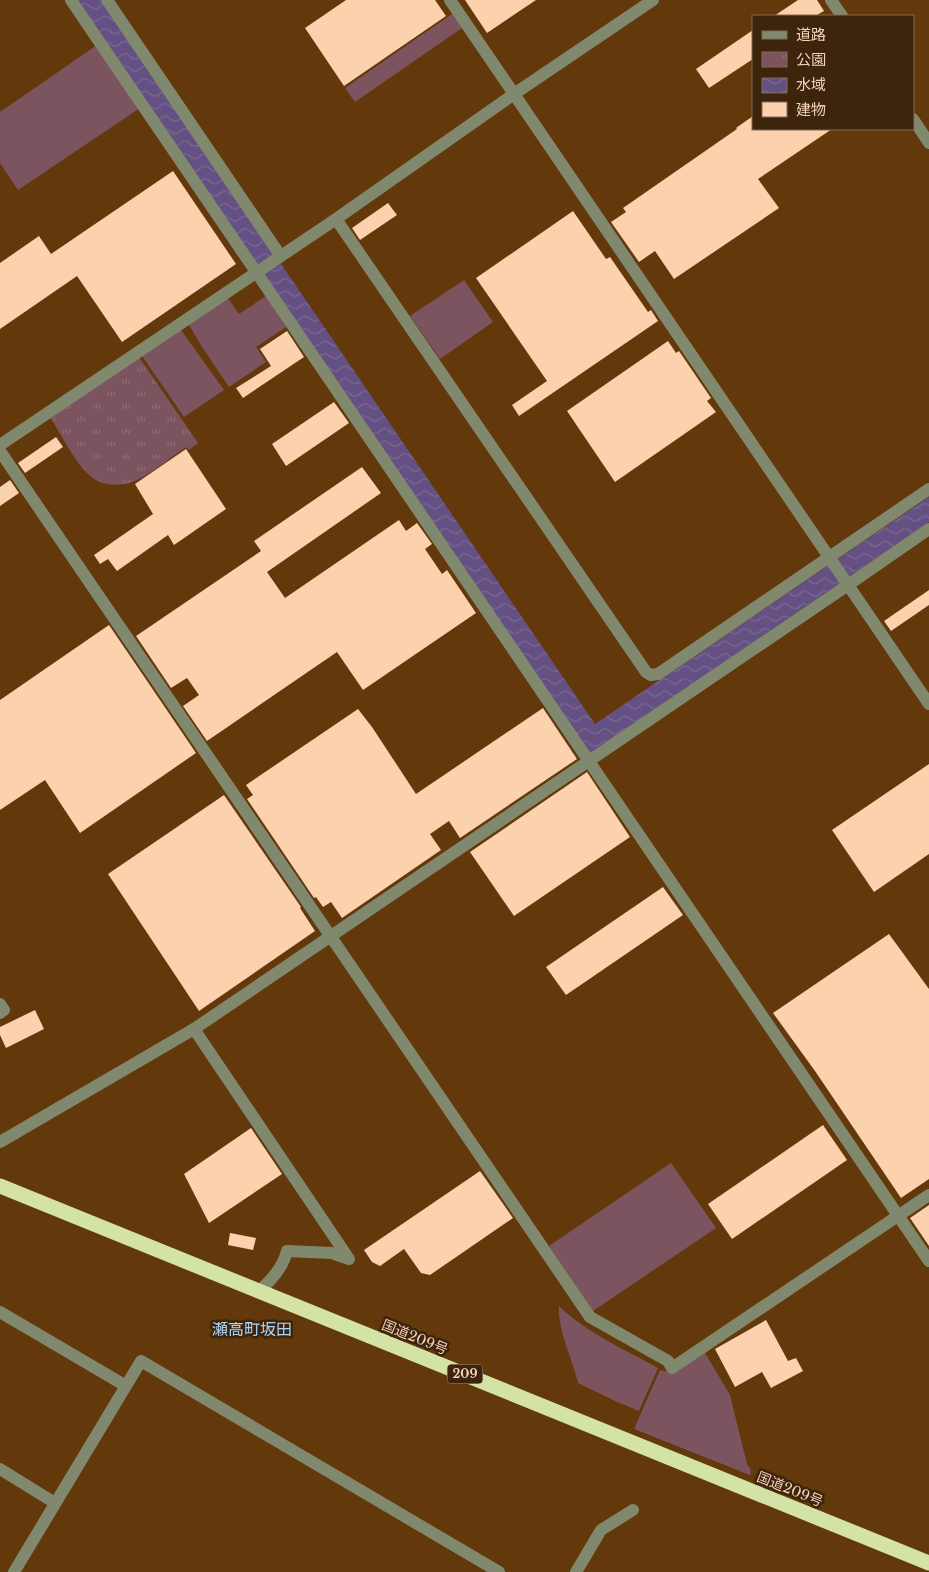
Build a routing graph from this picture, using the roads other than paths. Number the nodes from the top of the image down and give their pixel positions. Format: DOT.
graph roads {
  1 [pos="71,0"];
  2 [pos="107,0"];
  3 [pos="450,0"];
  4 [pos="653,0"];
  5 [pos="831,0"];
  6 [pos="841,15"];
  7 [pos="514,94"];
  8 [pos="914,120"];
  9 [pos="929,143"];
  10 [pos="336,219"];
  11 [pos="280,255"];
  12 [pos="256,272"];
  13 [pos="0,445"];
  14 [pos="0,451"];
  15 [pos="929,489"];
  16 [pos="929,529"];
  17 [pos="830,557"];
  18 [pos="848,585"];
  19 [pos="929,704"];
  20 [pos="589,761"];
  21 [pos="330,937"];
  22 [pos="0,1004"];
  23 [pos="0,1012"];
  24 [pos="194,1029"];
  25 [pos="0,1142"];
  26 [pos="0,1186"];
  27 [pos="929,1195"];
  28 [pos="898,1216"];
  29 [pos="929,1261"];
  30 [pos="259,1291"];
  31 [pos="0,1312"];
  32 [pos="126,1386"];
  33 [pos="0,1469"];
  34 [pos="55,1503"];
  35 [pos="633,1510"];
  36 [pos="929,1563"];
  37 [pos="14,1572"];
  38 [pos="499,1572"];
  39 [pos="576,1572"];
  1 -- 12 [label="street"];
  2 -- 11 [label="street"];
  3 -- 7 [label="street"];
  4 -- 7 [label="street"];
  5 -- 6 [label="street"];
  7 -- 10 [label="street"];
  7 -- 17 [label="street"];
  8 -- 9 [label="street"];
  10 -- 11 [label="street"];
  10 -- 17 [label="street"];
  11 -- 12 [label="street"];
  12 -- 13 [label="street"];
  12 -- 20 [label="street"];
  14 -- 21 [label="street"];
  15 -- 17 [label="street"];
  16 -- 18 [label="street"];
  17 -- 18 [label="street"];
  18 -- 19 [label="street"];
  18 -- 20 [label="street"];
  20 -- 21 [label="street"];
  20 -- 28 [label="street"];
  21 -- 24 [label="street"];
  21 -- 28 [label="street"];
  22 -- 23 [label="street"];
  24 -- 25 [label="street"];
  24 -- 30 [label="street"];
  26 -- 30 [label="highway, 国道209号 / 209"];
  27 -- 28 [label="street"];
  28 -- 29 [label="street"];
  30 -- 36 [label="highway, 国道209号 / 209"];
  31 -- 32 [label="street"];
  32 -- 34 [label="street"];
  32 -- 38 [label="street"];
  33 -- 34 [label="street"];
  34 -- 37 [label="street"];
  35 -- 39 [label="street"];
}
